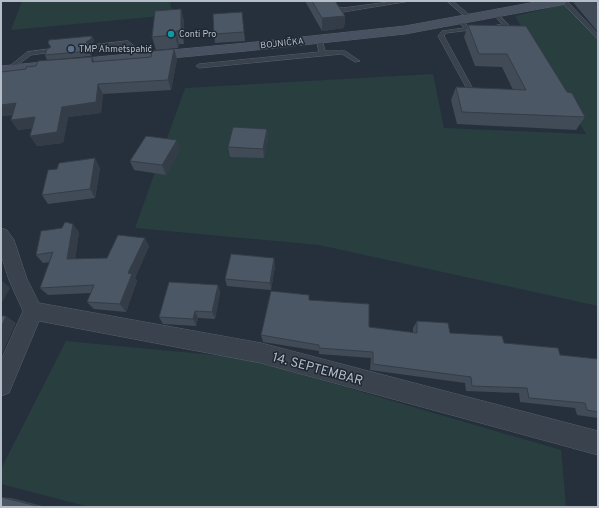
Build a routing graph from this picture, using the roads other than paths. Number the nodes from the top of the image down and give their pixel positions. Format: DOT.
graph roads {
  1 [pos="332,1"];
  2 [pos="407,1"];
  3 [pos="450,1"];
  4 [pos="562,1"];
  5 [pos="496,14"];
  6 [pos="468,24"];
  7 [pos="490,28"];
  8 [pos="598,38"];
  9 [pos="321,46"];
  10 [pos="92,47"];
  11 [pos="50,51"];
  12 [pos="144,56"];
  13 [pos="357,61"];
  14 [pos="199,66"];
  15 [pos="5,70"];
  16 [pos="470,89"];
  17 [pos="1,235"];
  18 [pos="33,311"];
  19 [pos="1,385"];
  20 [pos="598,443"];
  1 -- 2 [label="lane"];
  3 -- 6 [label="lane"];
  4 -- 5 [label="main road, BOJNIČKA"];
  4 -- 8 [label="lane"];
  5 -- 6 [label="main road, BOJNIČKA"];
  5 -- 7 [label="lane"];
  6 -- 9 [label="main road, BOJNIČKA"];
  6 -- 16 [label="lane"];
  9 -- 12 [label="main road, BOJNIČKA"];
  9 -- 13 [label="lane"];
  9 -- 14 [label="lane"];
  10 -- 12 [label="lane"];
  11 -- 15 [label="lane"];
  12 -- 15 [label="main road, BOJNIČKA"];
  17 -- 18 [label="street"];
  18 -- 19 [label="street"];
  18 -- 20 [label="street, 14. SEPTEMBAR"];
}
